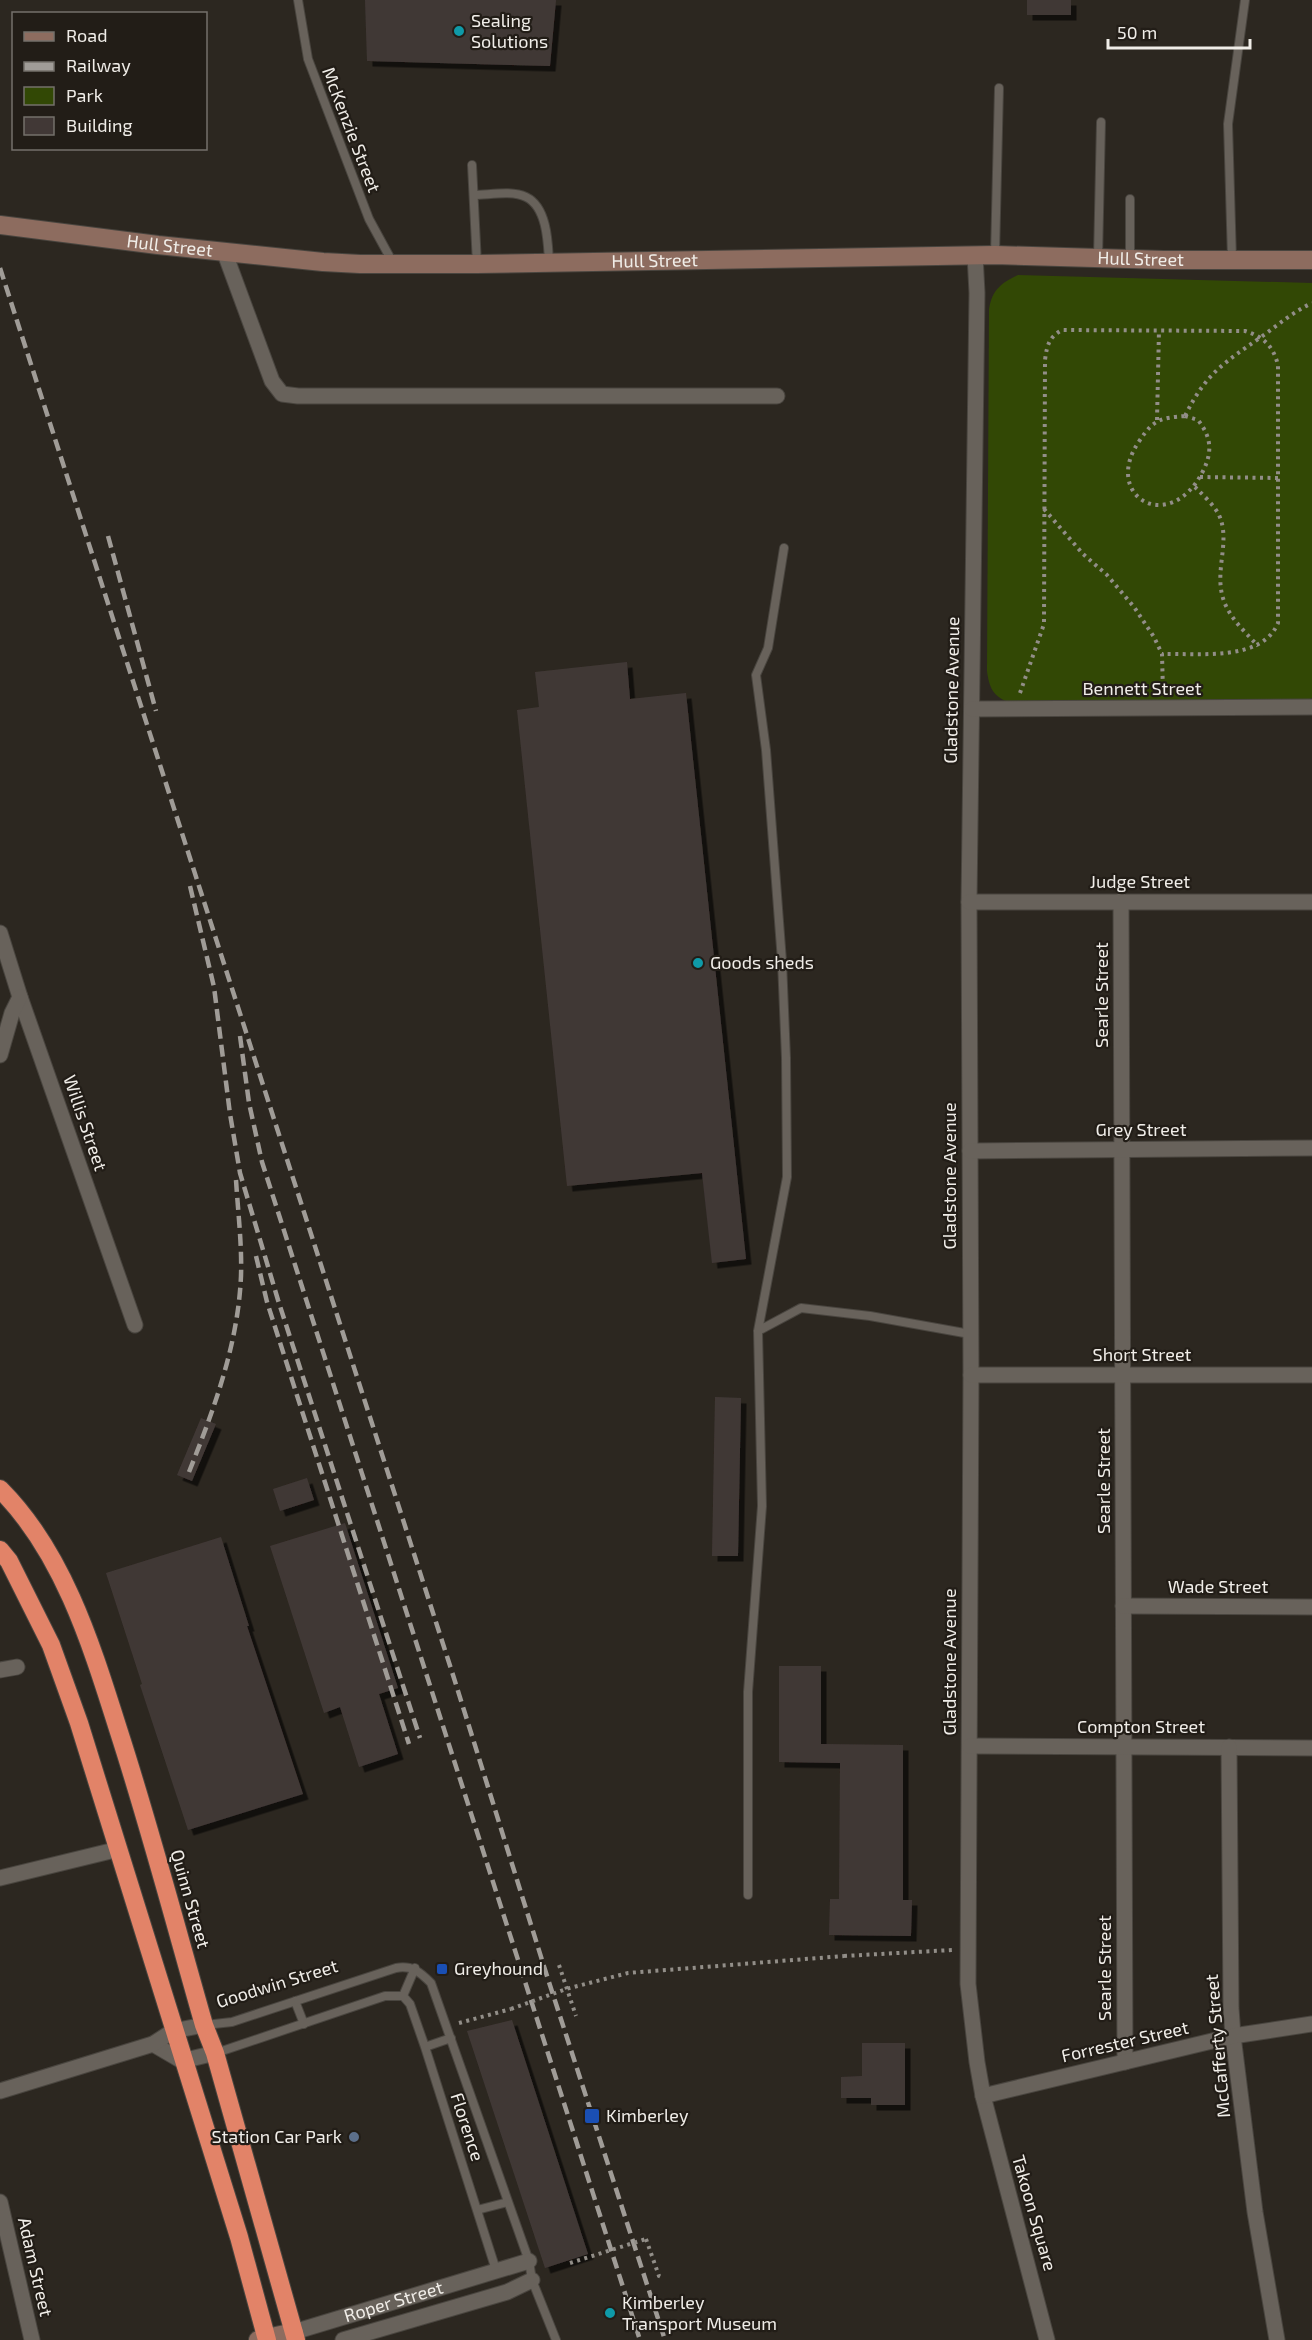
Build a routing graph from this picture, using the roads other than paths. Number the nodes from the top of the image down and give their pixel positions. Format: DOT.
graph roads {
  1 [pos="298,0"];
  2 [pos="1245,0"];
  3 [pos="999,88"];
  4 [pos="1101,122"];
  5 [pos="472,165"];
  6 [pos="474,195"];
  7 [pos="1130,199"];
  8 [pos="0,225"];
  9 [pos="225,251"];
  10 [pos="975,255"];
  11 [pos="995,255"];
  12 [pos="1098,258"];
  13 [pos="1130,259"];
  14 [pos="1232,260"];
  15 [pos="1312,260"];
  16 [pos="549,262"];
  17 [pos="394,264"];
  18 [pos="477,264"];
  19 [pos="777,396"];
  20 [pos="784,548"];
  21 [pos="1312,707"];
  22 [pos="972,709"];
  23 [pos="1121,901"];
  24 [pos="969,902"];
  25 [pos="1312,902"];
  26 [pos="0,936"];
  27 [pos="20,997"];
  28 [pos="0,1055"];
  29 [pos="1312,1148"];
  30 [pos="1122,1150"];
  31 [pos="970,1151"];
  32 [pos="135,1324"];
  33 [pos="758,1331"];
  34 [pos="970,1334"];
  35 [pos="971,1375"];
  36 [pos="1123,1375"];
  37 [pos="1312,1375"];
  38 [pos="0,1489"];
  39 [pos="0,1550"];
  40 [pos="1124,1606"];
  41 [pos="1312,1607"];
  42 [pos="17,1667"];
  43 [pos="0,1670"];
  44 [pos="970,1746"];
  45 [pos="1124,1746"];
  46 [pos="1229,1747"];
  47 [pos="1312,1748"];
  48 [pos="119,1849"];
  49 [pos="0,1878"];
  50 [pos="748,1895"];
  51 [pos="415,1968"];
  52 [pos="403,1996"];
  53 [pos="295,2001"];
  54 [pos="304,2024"];
  55 [pos="1312,2024"];
  56 [pos="204,2025"];
  57 [pos="173,2031"];
  58 [pos="1233,2036"];
  59 [pos="451,2038"];
  60 [pos="153,2044"];
  61 [pos="425,2047"];
  62 [pos="215,2053"];
  63 [pos="182,2061"];
  64 [pos="1125,2062"];
  65 [pos="0,2091"];
  66 [pos="983,2096"];
  67 [pos="0,2202"];
  68 [pos="508,2202"];
  69 [pos="477,2210"];
  70 [pos="529,2261"];
  71 [pos="496,2270"];
  72 [pos="532,2280"];
  73 [pos="395,2303"];
  74 [pos="402,2323"];
  75 [pos="295,2336"];
  76 [pos="263,2339"];
  77 [pos="32,2340"];
  78 [pos="343,2340"];
  79 [pos="556,2340"];
  80 [pos="1047,2340"];
  81 [pos="1277,2340"];
  1 -- 17 [label="lane, McKenzie Street"];
  2 -- 14 [label="lane"];
  3 -- 11 [label="lane"];
  4 -- 12 [label="lane"];
  5 -- 6 [label="lane"];
  6 -- 16 [label="lane"];
  6 -- 18 [label="lane"];
  7 -- 13 [label="lane"];
  8 -- 9 [label="street, Hull Street"];
  9 -- 17 [label="street, Hull Street"];
  9 -- 19 [label="street"];
  10 -- 11 [label="street, Hull Street"];
  10 -- 16 [label="street, Hull Street"];
  10 -- 22 [label="street, Gladstone Avenue"];
  11 -- 12 [label="street, Hull Street"];
  12 -- 13 [label="street, Hull Street"];
  13 -- 14 [label="street, Hull Street"];
  14 -- 15 [label="street, Hull Street"];
  16 -- 18 [label="street, Hull Street"];
  17 -- 18 [label="street, Hull Street"];
  20 -- 33 [label="lane"];
  21 -- 22 [label="street, Bennett Street"];
  22 -- 24 [label="street, Gladstone Avenue"];
  23 -- 24 [label="street, Judge Street"];
  23 -- 25 [label="street, Judge Street"];
  23 -- 30 [label="street, Searle Street"];
  24 -- 31 [label="street, Gladstone Avenue"];
  26 -- 27 [label="street, Willis Street"];
  27 -- 28 [label="street"];
  27 -- 32 [label="street, Willis Street"];
  29 -- 30 [label="street, Grey Street"];
  30 -- 31 [label="street, Grey Street"];
  30 -- 36 [label="street, Searle Street"];
  31 -- 34 [label="street, Gladstone Avenue"];
  33 -- 34 [label="lane"];
  33 -- 50 [label="lane"];
  34 -- 35 [label="street, Gladstone Avenue"];
  35 -- 36 [label="street, Short Street"];
  35 -- 44 [label="street, Gladstone Avenue"];
  36 -- 37 [label="street, Short Street"];
  36 -- 40 [label="street, Searle Street"];
  38 -- 56 [label="highway, Quinn Street"];
  39 -- 48 [label="highway"];
  40 -- 41 [label="street, Wade Street"];
  40 -- 45 [label="street, Searle Street"];
  42 -- 43 [label="street"];
  44 -- 45 [label="street, Compton Street"];
  44 -- 66 [label="street, Gladstone Avenue"];
  45 -- 46 [label="street, Compton Street"];
  45 -- 64 [label="street, Searle Street"];
  46 -- 47 [label="street, Compton Street"];
  46 -- 58 [label="street, McCafferty Street"];
  48 -- 49 [label="street"];
  48 -- 57 [label="highway"];
  51 -- 52 [label="lane"];
  51 -- 53 [label="lane, Goodwin Street"];
  51 -- 59 [label="lane"];
  52 -- 54 [label="lane"];
  52 -- 61 [label="lane, Florence"];
  53 -- 54 [label="lane"];
  53 -- 56 [label="lane, Goodwin Street"];
  54 -- 62 [label="lane"];
  55 -- 58 [label="street, Forrester Street"];
  56 -- 57 [label="street, Goodwin Street"];
  56 -- 62 [label="highway, Quinn Street"];
  57 -- 60 [label="street, Goodwin Street"];
  57 -- 63 [label="highway"];
  58 -- 64 [label="street, Forrester Street"];
  58 -- 81 [label="street, McCafferty Street"];
  59 -- 61 [label="lane"];
  59 -- 68 [label="lane"];
  60 -- 63 [label="street"];
  60 -- 65 [label="street, Goodwin Street"];
  61 -- 69 [label="lane, Florence"];
  62 -- 63 [label="street"];
  62 -- 75 [label="highway, Quinn Street"];
  63 -- 76 [label="highway"];
  64 -- 66 [label="street, Forrester Street"];
  66 -- 80 [label="street, Takoon Square"];
  67 -- 77 [label="street, Adam Street"];
  68 -- 69 [label="lane"];
  68 -- 70 [label="lane"];
  69 -- 71 [label="lane, Florence"];
  70 -- 71 [label="street, Roper Street"];
  70 -- 72 [label="lane"];
  71 -- 73 [label="street, Roper Street"];
  72 -- 74 [label="street, Roper Street"];
  72 -- 79 [label="lane"];
  73 -- 74 [label="lane"];
  73 -- 75 [label="street, Roper Street"];
  74 -- 78 [label="street, Roper Street"];
  75 -- 76 [label="street, Roper Street"];
}
